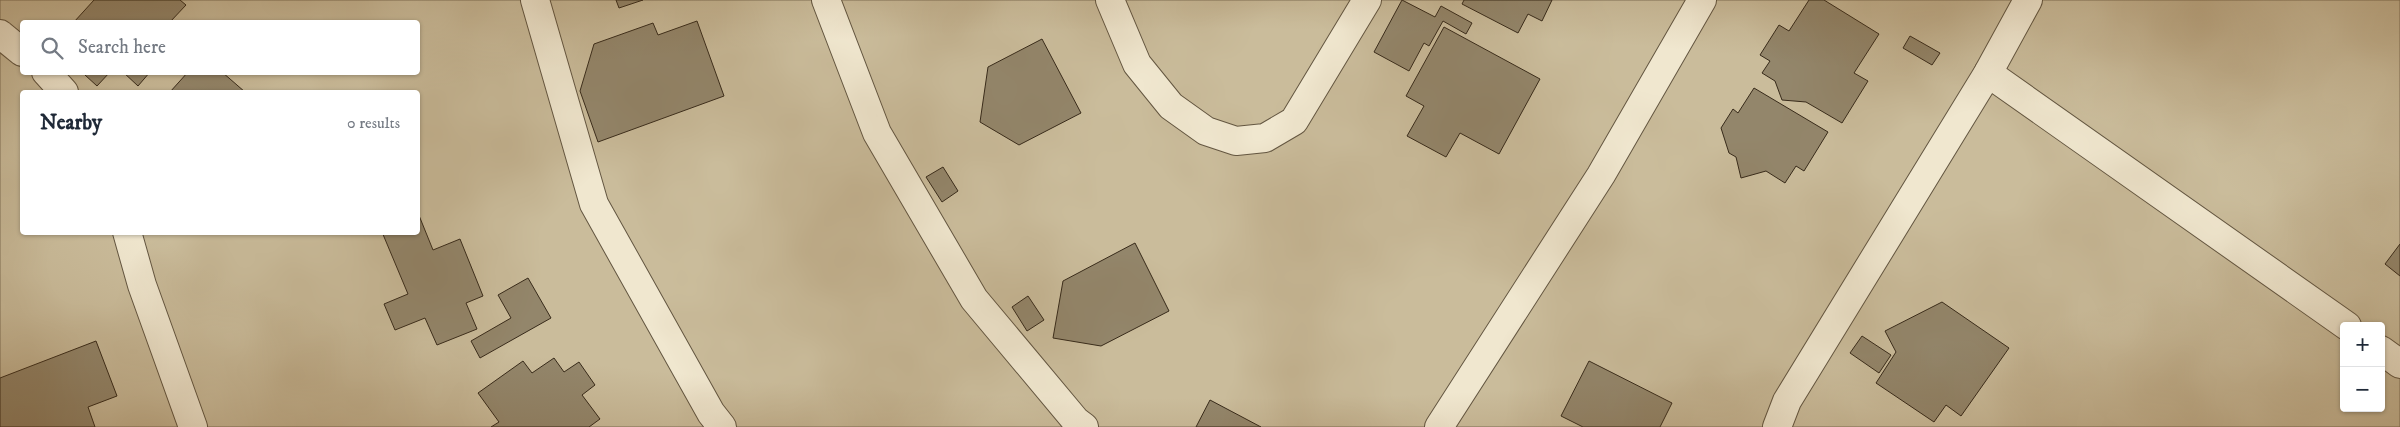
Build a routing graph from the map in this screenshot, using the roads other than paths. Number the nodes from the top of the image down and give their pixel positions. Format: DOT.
graph roads {
  1 [pos="535,0"];
  2 [pos="826,0"];
  3 [pos="1110,0"];
  4 [pos="1367,0"];
  5 [pos="1702,0"];
  6 [pos="2028,0"];
  7 [pos="0,34"];
  8 [pos="20,50"];
  9 [pos="1988,74"];
  10 [pos="49,75"];
  11 [pos="62,90"];
  12 [pos="128,235"];
  13 [pos="2341,322"];
  14 [pos="2385,353"];
  15 [pos="2400,364"];
  16 [pos="193,427"];
  17 [pos="722,427"];
  18 [pos="1084,427"];
  19 [pos="1439,427"];
  20 [pos="1777,427"];
  1 -- 17 [label="street"];
  2 -- 18 [label="street"];
  3 -- 4 [label="street"];
  5 -- 19 [label="street"];
  6 -- 9 [label="street"];
  7 -- 8 [label="street"];
  9 -- 13 [label="street"];
  9 -- 20 [label="street"];
  10 -- 11 [label="street"];
  12 -- 16 [label="street"];
  14 -- 15 [label="street"];
}
